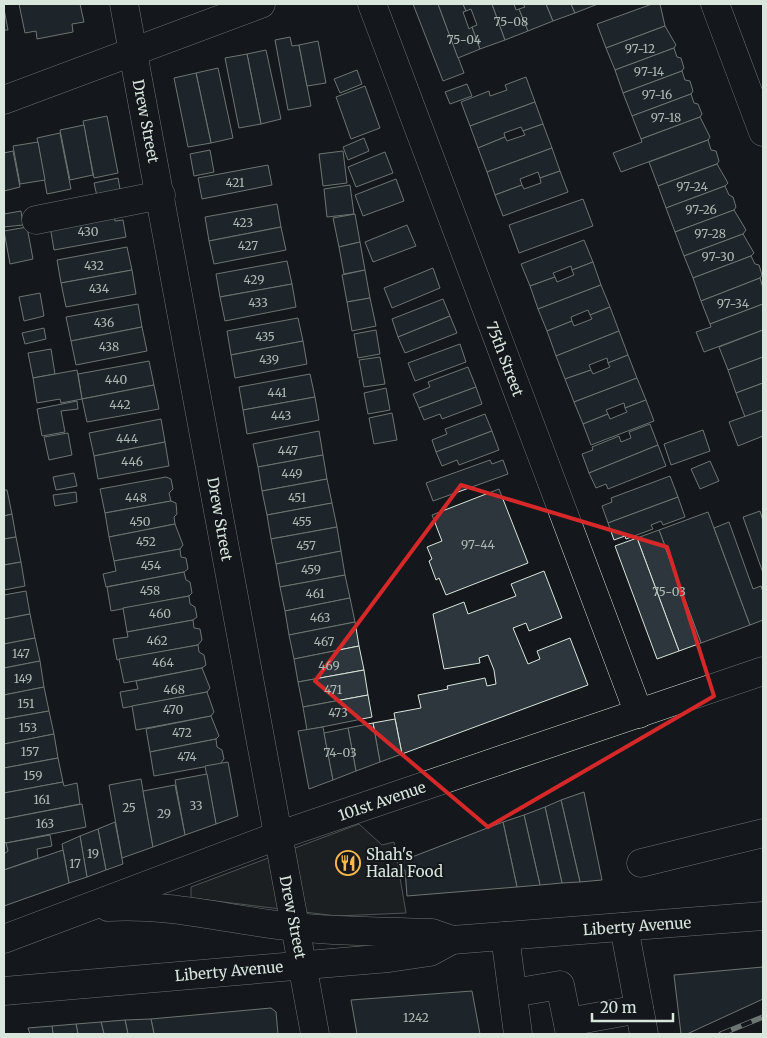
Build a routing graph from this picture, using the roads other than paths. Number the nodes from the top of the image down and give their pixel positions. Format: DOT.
graph roads {
  1 [pos="124,4"];
  2 [pos="261,4"];
  3 [pos="372,4"];
  4 [pos="715,4"];
  5 [pos="133,52"];
  6 [pos="4,100"];
  7 [pos="763,132"];
  8 [pos="161,195"];
  9 [pos="36,220"];
  10 [pos="763,671"];
  11 [pos="639,714"];
  12 [pos="763,833"];
  13 [pos="278,836"];
  14 [pos="641,863"];
  15 [pos="89,908"];
  16 [pos="763,916"];
  17 [pos="294,927"];
  18 [pos="624,927"];
  19 [pos="505,936"];
  20 [pos="4,940"];
  21 [pos="452,940"];
  22 [pos="302,965"];
  23 [pos="4,991"];
  24 [pos="513,994"];
  25 [pos="642,1022"];
  26 [pos="569,1028"];
  27 [pos="315,1034"];
  28 [pos="518,1034"];
  1 -- 5 [label="street, Drew Street"];
  2 -- 5 [label="street"];
  3 -- 11 [label="street, 75th Street"];
  4 -- 7 [label="street"];
  5 -- 6 [label="street"];
  5 -- 8 [label="street, Drew Street"];
  8 -- 9 [label="street"];
  8 -- 13 [label="street, Drew Street"];
  10 -- 11 [label="street, 101st Avenue"];
  11 -- 13 [label="street, 101st Avenue"];
  12 -- 14 [label="street"];
  13 -- 15 [label="street, 101st Avenue"];
  13 -- 17 [label="street, Drew Street"];
  15 -- 17 [label="street, Liberty Avenue"];
  15 -- 20 [label="street, 101st Avenue"];
  16 -- 18 [label="street, Liberty Avenue"];
  17 -- 21 [label="street, Liberty Avenue"];
  17 -- 22 [label="street, Drew Street"];
  18 -- 19 [label="street, Liberty Avenue"];
  18 -- 25 [label="street"];
  19 -- 21 [label="street, Liberty Avenue"];
  19 -- 24 [label="street"];
  21 -- 22 [label="street, Liberty Avenue"];
  22 -- 23 [label="street, Liberty Avenue"];
  22 -- 27 [label="street, Drew Street"];
  24 -- 26 [label="street"];
  24 -- 28 [label="street"];
  25 -- 26 [label="street"];
}
